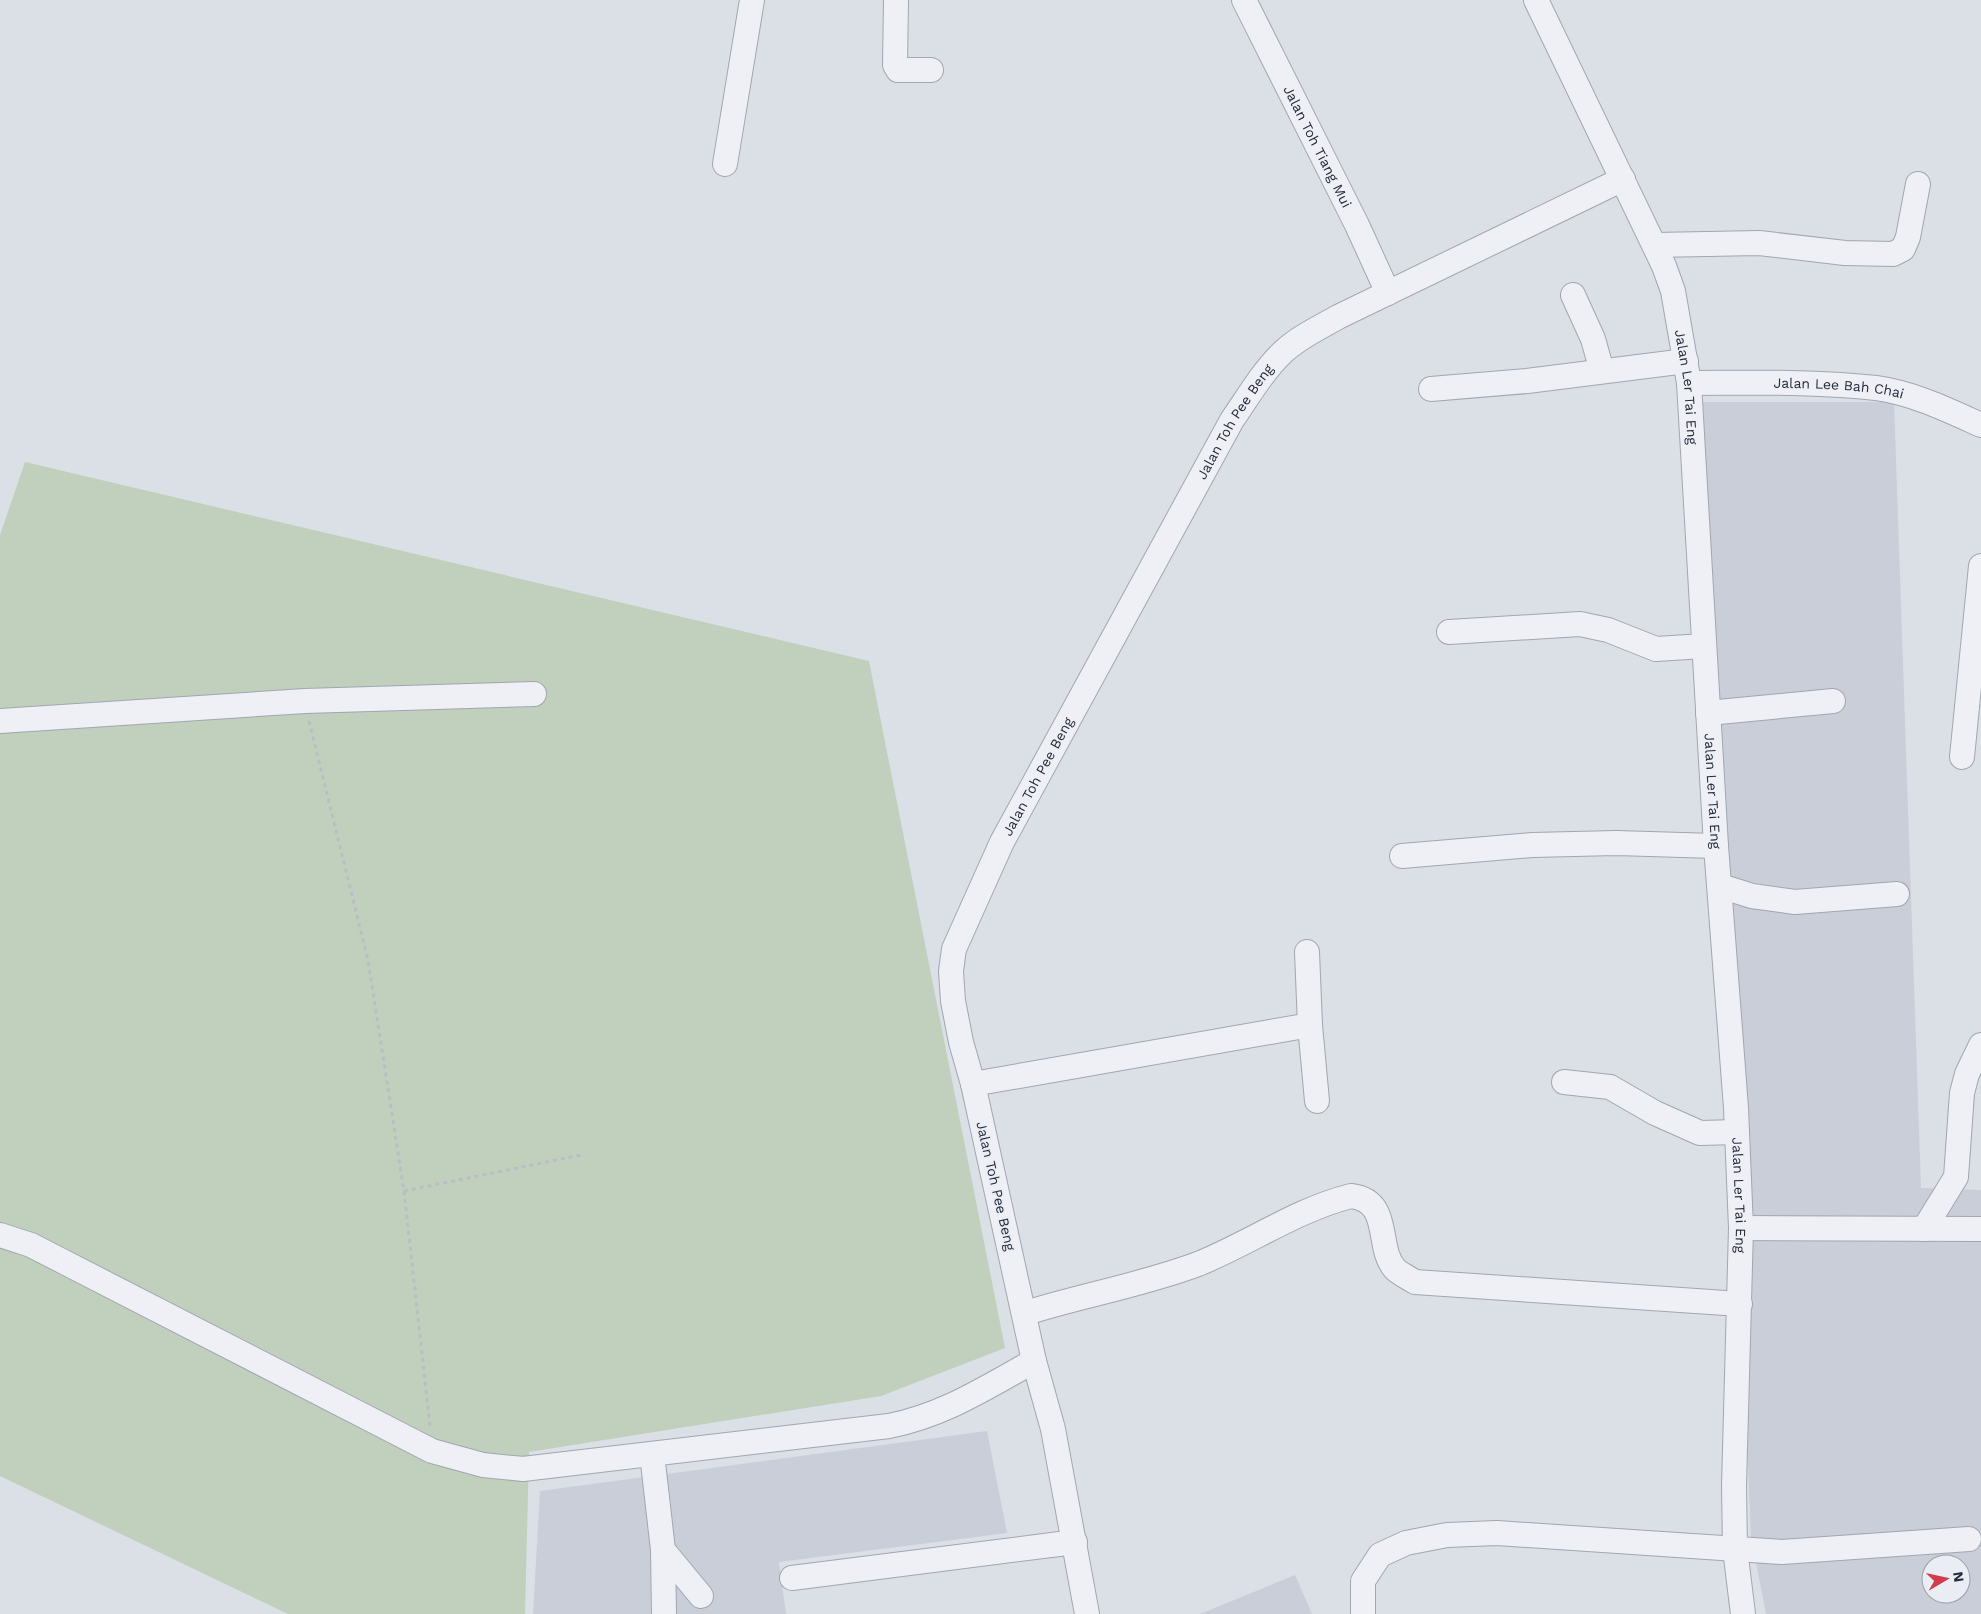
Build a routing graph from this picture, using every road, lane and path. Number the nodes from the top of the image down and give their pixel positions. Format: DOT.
graph roads {
  1 [pos="752,0"];
  2 [pos="896,0"];
  3 [pos="1244,0"];
  4 [pos="1536,0"];
  5 [pos="931,70"];
  6 [pos="725,164"];
  7 [pos="1623,179"];
  8 [pos="1918,184"];
  9 [pos="1655,245"];
  10 [pos="1388,293"];
  11 [pos="1573,295"];
  12 [pos="1602,371"];
  13 [pos="1687,372"];
  14 [pos="1431,389"];
  15 [pos="1981,425"];
  16 [pos="1981,566"];
  17 [pos="1449,632"];
  18 [pos="1704,646"];
  19 [pos="534,694"];
  20 [pos="304,701"];
  21 [pos="1833,702"];
  22 [pos="1708,713"];
  23 [pos="0,721"];
  24 [pos="1962,758"];
  25 [pos="1716,846"];
  26 [pos="1402,856"];
  27 [pos="1720,886"];
  28 [pos="1897,894"];
  29 [pos="1307,952"];
  30 [pos="1310,1025"];
  31 [pos="1981,1045"];
  32 [pos="1564,1082"];
  33 [pos="973,1084"];
  34 [pos="1317,1100"];
  35 [pos="1737,1132"];
  36 [pos="581,1155"];
  37 [pos="404,1191"];
  38 [pos="1741,1228"];
  39 [pos="1924,1229"];
  40 [pos="1981,1229"];
  41 [pos="0,1235"];
  42 [pos="1740,1304"];
  43 [pos="1026,1313"];
  44 [pos="1034,1361"];
  45 [pos="432,1451"];
  46 [pos="652,1454"];
  47 [pos="1969,1539"];
  48 [pos="1075,1542"];
  49 [pos="1735,1549"];
  50 [pos="663,1550"];
  51 [pos="792,1578"];
  52 [pos="701,1596"];
  53 [pos="664,1614"];
  54 [pos="1087,1614"];
  55 [pos="1363,1614"];
  56 [pos="1744,1614"];
  1 -- 6 [label="street"];
  2 -- 5 [label="street"];
  3 -- 10 [label="street, Jalan Toh Tiang Mui"];
  4 -- 7 [label="street, Jalan Ler Tai Eng"];
  7 -- 9 [label="street, Jalan Ler Tai Eng"];
  7 -- 10 [label="street, Jalan Toh Pee Beng"];
  8 -- 9 [label="street"];
  9 -- 13 [label="street, Jalan Ler Tai Eng"];
  10 -- 33 [label="street, Jalan Toh Pee Beng"];
  11 -- 12 [label="street"];
  12 -- 13 [label="street, Jalan Lee Bah Chai"];
  12 -- 14 [label="street, Jalan Lee Bah Chai"];
  13 -- 15 [label="street, Jalan Lee Bah Chai"];
  13 -- 18 [label="street, Jalan Ler Tai Eng"];
  16 -- 24 [label="street"];
  17 -- 18 [label="street"];
  18 -- 22 [label="street, Jalan Ler Tai Eng"];
  19 -- 20 [label="street"];
  20 -- 23 [label="street"];
  20 -- 37 [label="path"];
  21 -- 22 [label="street"];
  22 -- 25 [label="street, Jalan Ler Tai Eng"];
  25 -- 26 [label="street"];
  25 -- 27 [label="street, Jalan Ler Tai Eng"];
  27 -- 28 [label="street"];
  27 -- 35 [label="street, Jalan Ler Tai Eng"];
  29 -- 30 [label="street"];
  30 -- 33 [label="street"];
  30 -- 34 [label="street"];
  31 -- 39 [label="street"];
  32 -- 35 [label="street"];
  33 -- 43 [label="street, Jalan Toh Pee Beng"];
  35 -- 38 [label="street, Jalan Ler Tai Eng"];
  36 -- 37 [label="path"];
  37 -- 45 [label="path"];
  38 -- 39 [label="street"];
  38 -- 42 [label="street, Jalan Ler Tai Eng"];
  39 -- 40 [label="street"];
  41 -- 45 [label="street"];
  42 -- 43 [label="street"];
  42 -- 49 [label="street, Jalan Ler Tai Eng"];
  43 -- 44 [label="street, Jalan Toh Pee Beng"];
  44 -- 46 [label="street"];
  44 -- 48 [label="street, Jalan Toh Pee Beng"];
  45 -- 46 [label="street"];
  46 -- 50 [label="street"];
  47 -- 49 [label="street"];
  48 -- 51 [label="street"];
  48 -- 54 [label="street, Jalan Toh Pee Beng"];
  49 -- 55 [label="street"];
  49 -- 56 [label="street, Jalan Ler Tai Eng"];
  50 -- 52 [label="street"];
  50 -- 53 [label="street"];
}
